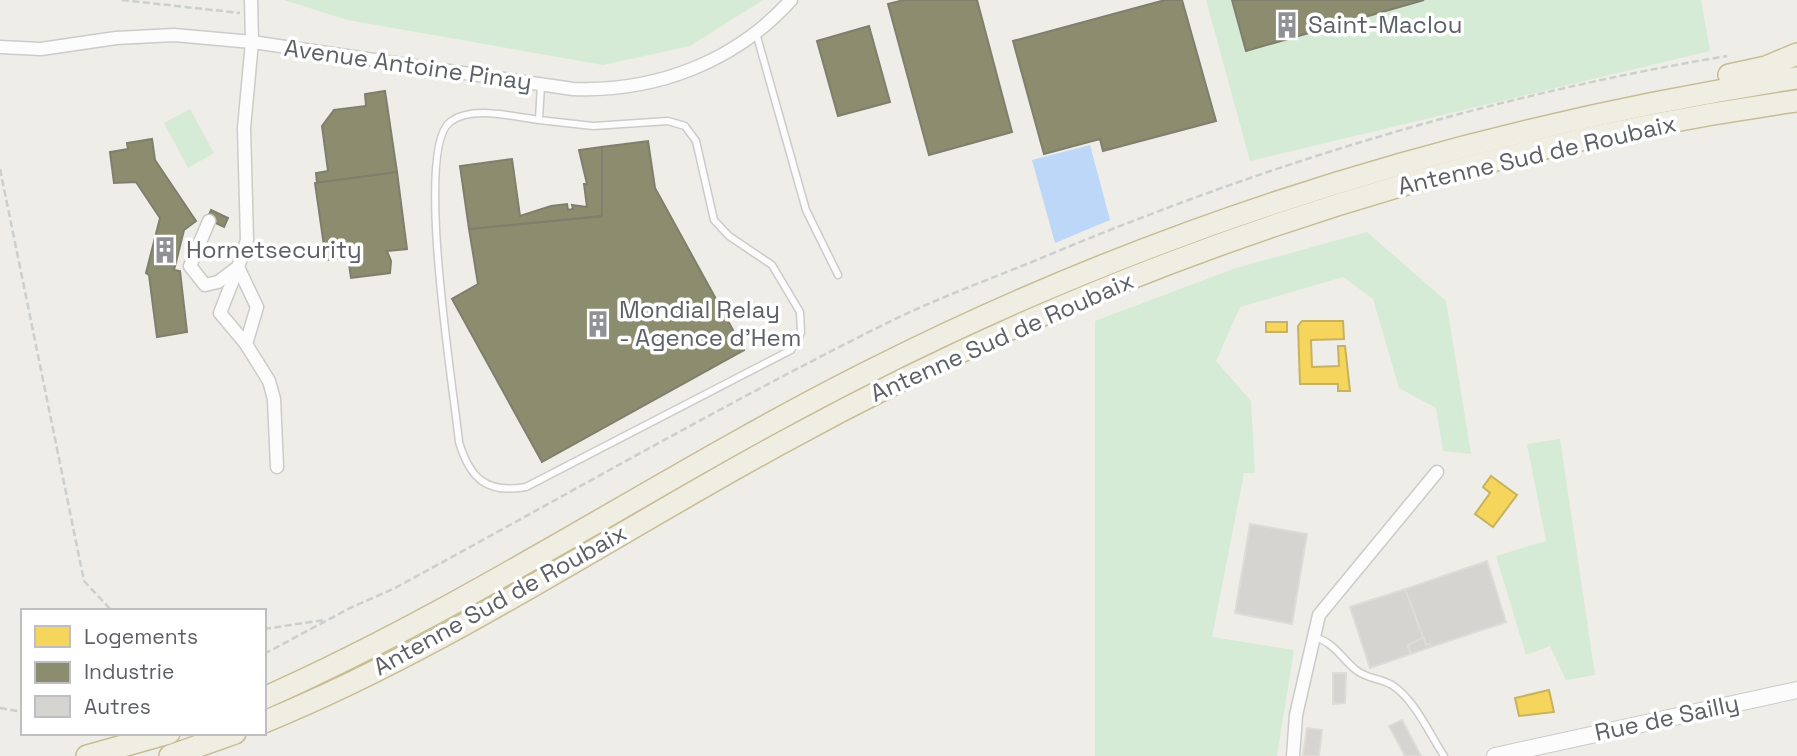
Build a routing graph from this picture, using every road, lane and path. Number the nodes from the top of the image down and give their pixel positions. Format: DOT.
graph roads {
  1 [pos="122,0"];
  2 [pos="251,0"];
  3 [pos="791,0"];
  4 [pos="251,25"];
  5 [pos="756,33"];
  6 [pos="252,42"];
  7 [pos="0,47"];
  8 [pos="1797,54"];
  9 [pos="1797,78"];
  10 [pos="541,84"];
  11 [pos="1797,101"];
  12 [pos="539,120"];
  13 [pos="1511,134"];
  14 [pos="0,169"];
  15 [pos="208,221"];
  16 [pos="238,267"];
  17 [pos="838,275"];
  18 [pos="246,344"];
  19 [pos="277,467"];
  20 [pos="1437,472"];
  21 [pos="110,609"];
  22 [pos="327,620"];
  23 [pos="266,629"];
  24 [pos="1314,637"];
  25 [pos="1797,691"];
  26 [pos="266,697"];
  27 [pos="0,708"];
  28 [pos="21,712"];
  29 [pos="266,721"];
  30 [pos="162,735"];
  31 [pos="229,735"];
  32 [pos="88,756"];
  33 [pos="170,756"];
  34 [pos="1293,756"];
  35 [pos="1444,756"];
  36 [pos="1495,756"];
  1 -- 4 [label="path"];
  2 -- 4 [label="street"];
  3 -- 5 [label="street, Avenue Antoine Pinay"];
  4 -- 6 [label="street"];
  5 -- 10 [label="street, Avenue Antoine Pinay"];
  5 -- 17 [label="lane"];
  6 -- 7 [label="street, Avenue Antoine Pinay"];
  6 -- 10 [label="street, Avenue Antoine Pinay"];
  6 -- 16 [label="street"];
  8 -- 13 [label="highway"];
  9 -- 13 [label="highway, Antenne Sud de Roubaix"];
  10 -- 12 [label="lane"];
  11 -- 29 [label="highway, Antenne Sud de Roubaix"];
  12 -- 12 [label="lane"];
  13 -- 26 [label="highway, Antenne Sud de Roubaix"];
  14 -- 21 [label="path"];
  15 -- 16 [label="street"];
  16 -- 18 [label="street"];
  16 -- 18 [label="street"];
  18 -- 19 [label="street"];
  20 -- 24 [label="street"];
  22 -- 23 [label="path"];
  24 -- 34 [label="street"];
  24 -- 35 [label="lane"];
  25 -- 36 [label="street, Rue de Sailly"];
  27 -- 28 [label="path"];
  30 -- 32 [label="highway"];
  31 -- 33 [label="highway"];
}
